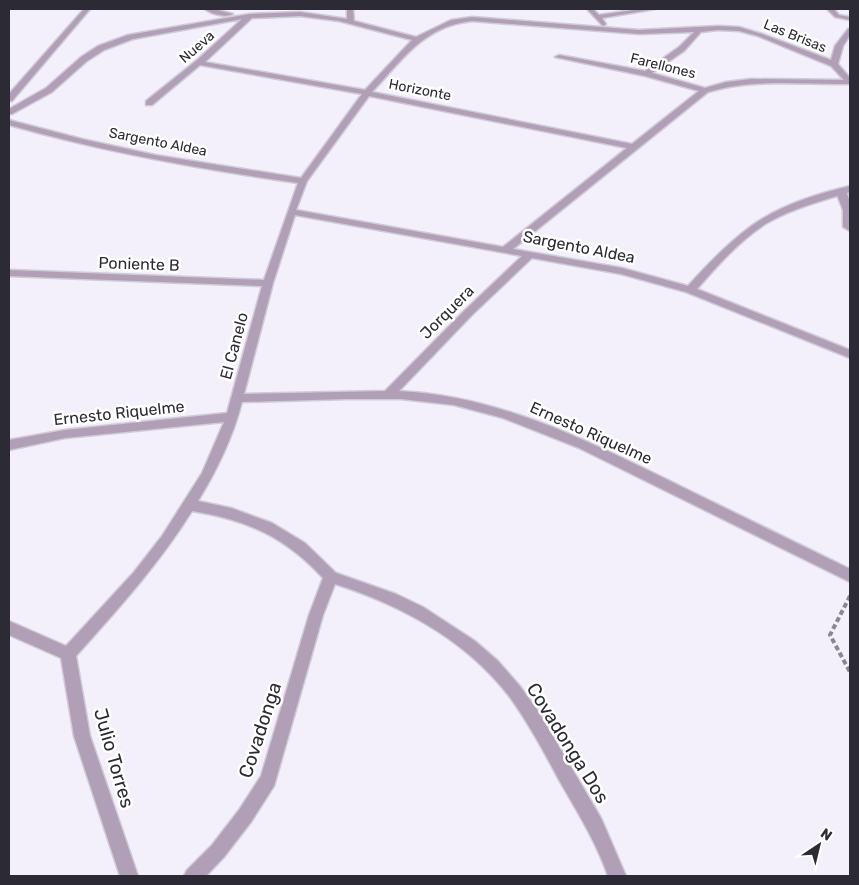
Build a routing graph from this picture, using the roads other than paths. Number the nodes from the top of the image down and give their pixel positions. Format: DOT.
graph roads {
  1 [pos="87,9"];
  2 [pos="208,9"];
  3 [pos="350,9"];
  4 [pos="590,9"];
  5 [pos="652,9"];
  6 [pos="830,9"];
  7 [pos="842,9"];
  8 [pos="250,16"];
  9 [pos="597,17"];
  10 [pos="849,21"];
  11 [pos="351,22"];
  12 [pos="608,30"];
  13 [pos="699,30"];
  14 [pos="850,30"];
  15 [pos="417,39"];
  16 [pos="559,57"];
  17 [pos="199,63"];
  18 [pos="834,64"];
  19 [pos="646,74"];
  20 [pos="850,82"];
  21 [pos="705,90"];
  22 [pos="366,93"];
  23 [pos="9,99"];
  24 [pos="148,103"];
  25 [pos="9,112"];
  26 [pos="9,122"];
  27 [pos="635,147"];
  28 [pos="303,181"];
  29 [pos="846,190"];
  30 [pos="291,212"];
  31 [pos="850,228"];
  32 [pos="505,250"];
  33 [pos="530,254"];
  34 [pos="9,273"];
  35 [pos="268,283"];
  36 [pos="690,290"];
  37 [pos="850,354"];
  38 [pos="388,395"];
  39 [pos="238,398"];
  40 [pos="232,417"];
  41 [pos="9,445"];
  42 [pos="190,505"];
  43 [pos="850,576"];
  44 [pos="331,577"];
  45 [pos="9,628"];
  46 [pos="68,654"];
  47 [pos="129,876"];
  48 [pos="193,876"];
  49 [pos="617,876"];
  1 -- 23 [label="street"];
  2 -- 8 [label="street, Nueva"];
  3 -- 11 [label="street"];
  4 -- 9 [label="street"];
  5 -- 9 [label="street"];
  6 -- 10 [label="street"];
  7 -- 10 [label="street"];
  8 -- 11 [label="street"];
  8 -- 17 [label="street, Nueva"];
  8 -- 25 [label="street"];
  9 -- 12 [label="street"];
  11 -- 15 [label="street"];
  12 -- 13 [label="street, Las Brisas"];
  12 -- 15 [label="street, Las Brisas"];
  13 -- 18 [label="street, Las Brisas"];
  13 -- 19 [label="street"];
  14 -- 18 [label="street"];
  15 -- 22 [label="street, El Canelo"];
  16 -- 19 [label="street, Farellones"];
  17 -- 22 [label="street, Horizonte"];
  17 -- 24 [label="street, Nueva"];
  18 -- 20 [label="street, Las Brisas"];
  19 -- 21 [label="street, Farellones"];
  20 -- 21 [label="street, Farellones"];
  21 -- 27 [label="street"];
  22 -- 27 [label="street, Horizonte"];
  22 -- 28 [label="street, El Canelo"];
  26 -- 28 [label="street, Sargento Aldea"];
  27 -- 32 [label="street"];
  28 -- 30 [label="street, El Canelo"];
  29 -- 31 [label="street"];
  29 -- 36 [label="street"];
  30 -- 32 [label="street, Sargento Aldea"];
  30 -- 35 [label="street, El Canelo"];
  32 -- 33 [label="street, Sargento Aldea"];
  33 -- 36 [label="street, Sargento Aldea"];
  33 -- 38 [label="street, Jorquera"];
  34 -- 35 [label="street, Poniente B"];
  35 -- 39 [label="street, El Canelo"];
  36 -- 37 [label="street, Sargento Aldea"];
  38 -- 39 [label="street, Ernesto Riquelme"];
  38 -- 43 [label="street, Ernesto Riquelme"];
  39 -- 40 [label="street, El Canelo"];
  40 -- 41 [label="street, Ernesto Riquelme"];
  40 -- 42 [label="street, El Canelo"];
  42 -- 44 [label="street"];
  42 -- 46 [label="street, El Canelo"];
  44 -- 48 [label="street, Covadonga"];
  44 -- 49 [label="street, Covadonga Dos"];
  45 -- 46 [label="street"];
  46 -- 47 [label="street, Julio Torres"];
}
